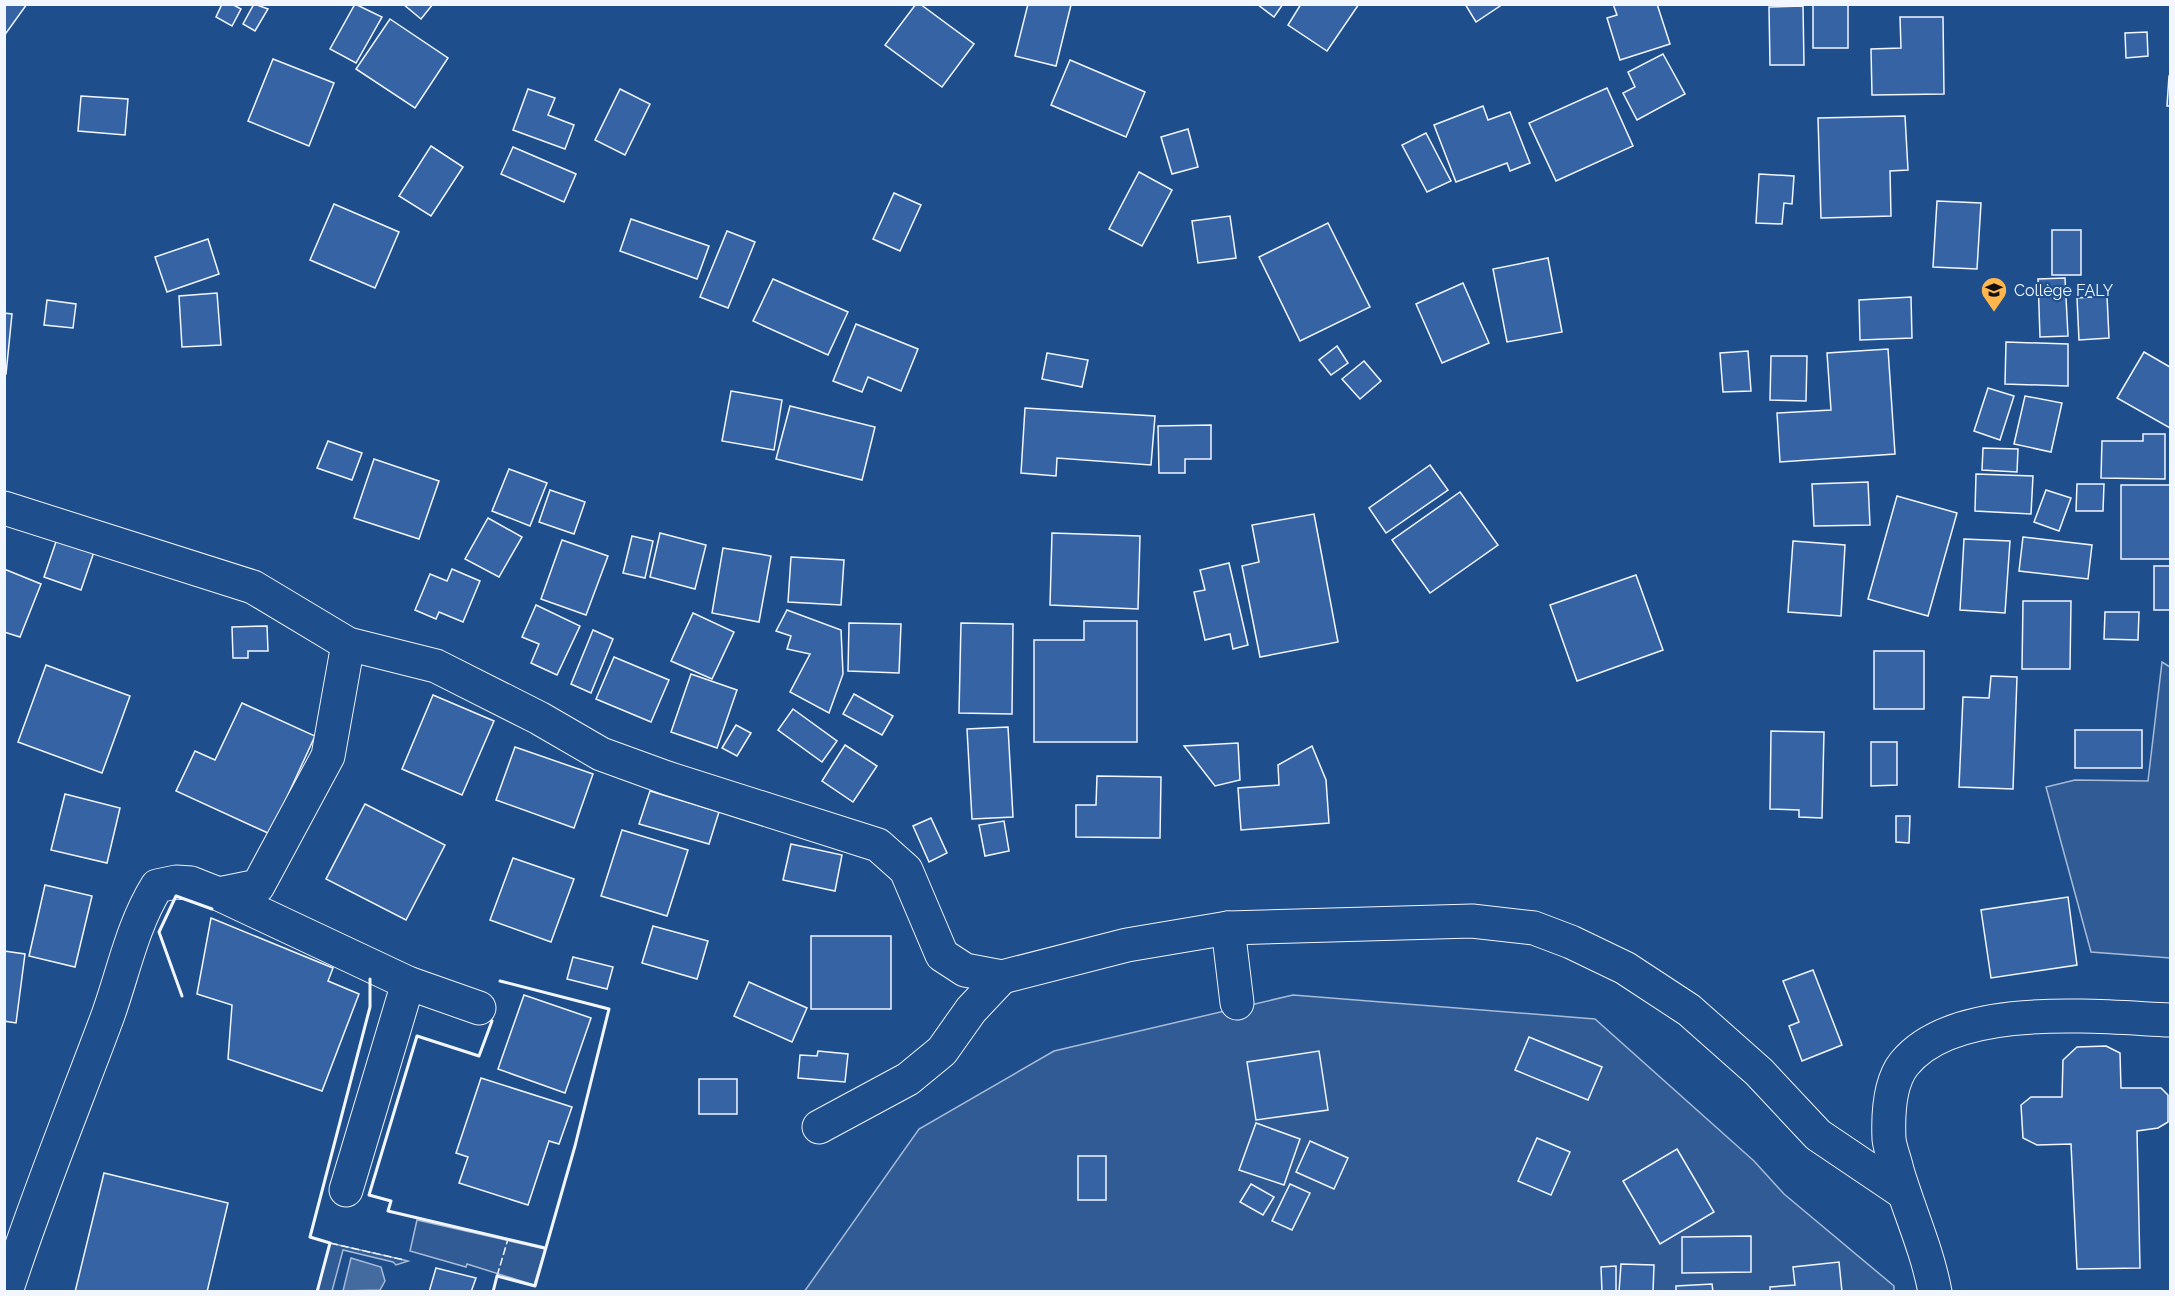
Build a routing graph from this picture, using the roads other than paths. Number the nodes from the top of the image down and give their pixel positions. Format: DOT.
graph roads {
  1 [pos="4,508"];
  2 [pos="348,644"];
  3 [pos="219,894"];
  4 [pos="1228,928"];
  5 [pos="1002,977"];
  6 [pos="408,983"];
  7 [pos="1237,1003"];
  8 [pos="479,1008"];
  9 [pos="2170,1020"];
  10 [pos="819,1127"];
  11 [pos="346,1190"];
  12 [pos="1904,1193"];
  13 [pos="6,1292"];
  14 [pos="1935,1292"];
  1 -- 2 [label="street"];
  2 -- 3 [label="street"];
  2 -- 5 [label="street"];
  3 -- 6 [label="street"];
  3 -- 13 [label="street"];
  4 -- 5 [label="street"];
  4 -- 7 [label="street"];
  4 -- 12 [label="street"];
  5 -- 10 [label="street"];
  6 -- 8 [label="street"];
  6 -- 11 [label="street"];
  9 -- 12 [label="street"];
  12 -- 14 [label="street"];
}
